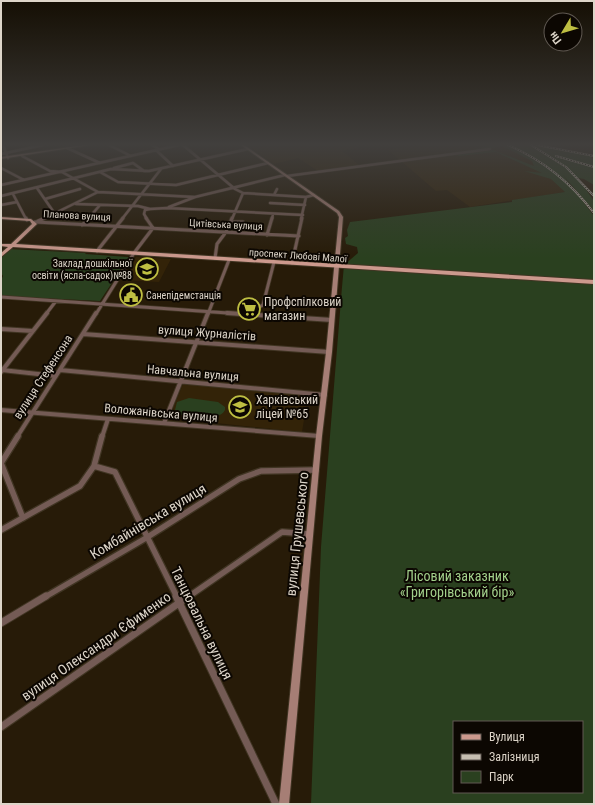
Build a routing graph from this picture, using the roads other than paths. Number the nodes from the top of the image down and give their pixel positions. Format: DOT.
graph roads {
  1 [pos="12,183"];
  2 [pos="63,183"];
  3 [pos="80,183"];
  4 [pos="126,183"];
  5 [pos="186,183"];
  6 [pos="228,183"];
  7 [pos="256,183"];
  8 [pos="297,183"];
  9 [pos="148,184"];
  10 [pos="1,185"];
  11 [pos="37,188"];
  12 [pos="235,188"];
  13 [pos="80,189"];
  14 [pos="277,189"];
  15 [pos="98,192"];
  16 [pos="243,193"];
  17 [pos="13,194"];
  18 [pos="140,194"];
  19 [pos="274,195"];
  20 [pos="314,195"];
  21 [pos="1,196"];
  22 [pos="195,197"];
  23 [pos="306,197"];
  24 [pos="45,199"];
  25 [pos="17,202"];
  26 [pos="270,203"];
  27 [pos="76,204"];
  28 [pos="1,205"];
  29 [pos="100,205"];
  30 [pos="305,205"];
  31 [pos="132,206"];
  32 [pos="167,208"];
  33 [pos="150,209"];
  34 [pos="235,212"];
  35 [pos="55,214"];
  36 [pos="273,214"];
  37 [pos="303,215"];
  38 [pos="1,218"];
  39 [pos="27,220"];
  40 [pos="35,222"];
  41 [pos="230,222"];
  42 [pos="243,222"];
  43 [pos="82,225"];
  44 [pos="116,226"];
  45 [pos="153,228"];
  46 [pos="226,232"];
  47 [pos="267,234"];
  48 [pos="299,236"];
  49 [pos="1,245"];
  50 [pos="12,246"];
  51 [pos="97,251"];
  52 [pos="134,253"];
  53 [pos="1,256"];
  54 [pos="215,258"];
  55 [pos="229,260"];
  56 [pos="274,262"];
  57 [pos="292,263"];
  58 [pos="336,266"];
  59 [pos="594,282"];
  60 [pos="1,297"];
  61 [pos="56,301"];
  62 [pos="102,304"];
  63 [pos="207,312"];
  64 [pos="253,315"];
  65 [pos="332,320"];
  66 [pos="1,329"];
  67 [pos="33,331"];
  68 [pos="83,334"];
  69 [pos="194,343"];
  70 [pos="329,352"];
  71 [pos="3,368"];
  72 [pos="60,370"];
  73 [pos="56,376"];
  74 [pos="180,381"];
  75 [pos="325,395"];
  76 [pos="1,410"];
  77 [pos="32,413"];
  78 [pos="108,419"];
  79 [pos="164,423"];
  80 [pos="319,436"];
  81 [pos="1,463"];
  82 [pos="94,466"];
  83 [pos="316,470"];
  84 [pos="23,518"];
  85 [pos="1,530"];
  86 [pos="309,534"];
  87 [pos="146,538"];
  88 [pos="180,603"];
  89 [pos="1,623"];
  90 [pos="1,727"];
  91 [pos="276,804"];
  92 [pos="284,804"];
  1 -- 10 [label="street"];
  2 -- 11 [label="street"];
  3 -- 15 [label="street"];
  4 -- 9 [label="street"];
  5 -- 9 [label="street"];
  6 -- 12 [label="street"];
  7 -- 12 [label="street"];
  8 -- 20 [label="street"];
  9 -- 18 [label="street"];
  11 -- 17 [label="street"];
  11 -- 24 [label="street"];
  12 -- 16 [label="street"];
  12 -- 22 [label="street"];
  13 -- 24 [label="street"];
  14 -- 19 [label="street"];
  15 -- 18 [label="street"];
  15 -- 27 [label="street"];
  16 -- 19 [label="street"];
  16 -- 34 [label="street"];
  17 -- 21 [label="street"];
  17 -- 25 [label="street"];
  18 -- 22 [label="street"];
  18 -- 31 [label="street"];
  19 -- 23 [label="street"];
  20 -- 23 [label="street"];
  20 -- 58 [label="street, вулиця Грушевського"];
  22 -- 32 [label="street"];
  23 -- 30 [label="street"];
  24 -- 35 [label="street"];
  25 -- 28 [label="street"];
  25 -- 39 [label="street"];
  26 -- 30 [label="street"];
  27 -- 29 [label="street"];
  27 -- 35 [label="street"];
  29 -- 31 [label="street"];
  29 -- 43 [label="street"];
  30 -- 37 [label="street"];
  31 -- 33 [label="street"];
  31 -- 44 [label="street"];
  32 -- 33 [label="street"];
  32 -- 34 [label="street"];
  33 -- 45 [label="street"];
  34 -- 36 [label="street"];
  34 -- 41 [label="street"];
  35 -- 40 [label="street"];
  36 -- 37 [label="street"];
  36 -- 47 [label="street"];
  37 -- 48 [label="street"];
  38 -- 39 [label="main road, Планова вулиця"];
  39 -- 40 [label="main road, Планова вулиця"];
  40 -- 43 [label="street, Планова вулиця"];
  40 -- 50 [label="main road"];
  41 -- 42 [label="street"];
  41 -- 46 [label="street"];
  43 -- 44 [label="street, Планова вулиця"];
  44 -- 45 [label="street, Планова вулиця"];
  44 -- 51 [label="street"];
  45 -- 46 [label="street, Цитівська вулиця"];
  45 -- 52 [label="street, вулиця Стефенсона"];
  46 -- 47 [label="street, Цитівська вулиця"];
  46 -- 54 [label="street"];
  47 -- 48 [label="street, Цитівська вулиця"];
  48 -- 57 [label="street"];
  49 -- 50 [label="main road, проспект Любові Малої"];
  50 -- 51 [label="main road, проспект Любові Малої"];
  50 -- 53 [label="main road"];
  51 -- 52 [label="main road, проспект Любові Малої"];
  52 -- 54 [label="main road, проспект Любові Малої"];
  52 -- 62 [label="street, вулиця Стефенсона"];
  54 -- 55 [label="main road, проспект Любові Малої"];
  55 -- 56 [label="main road, проспект Любові Малої"];
  55 -- 63 [label="street"];
  56 -- 57 [label="main road, проспект Любові Малої"];
  56 -- 64 [label="street"];
  57 -- 58 [label="main road, проспект Любові Малої"];
  58 -- 59 [label="main road, проспект Любові Малої"];
  58 -- 65 [label="street, вулиця Грушевського"];
  60 -- 61 [label="street"];
  61 -- 62 [label="street"];
  61 -- 67 [label="street"];
  62 -- 63 [label="street"];
  62 -- 68 [label="street, вулиця Стефенсона"];
  63 -- 64 [label="street"];
  63 -- 69 [label="street"];
  64 -- 65 [label="street"];
  65 -- 70 [label="street, вулиця Грушевського"];
  66 -- 67 [label="street"];
  67 -- 71 [label="street"];
  68 -- 69 [label="street, вулиця Журналістів"];
  68 -- 72 [label="street, вулиця Стефенсона"];
  69 -- 70 [label="street, вулиця Журналістів"];
  69 -- 74 [label="street"];
  70 -- 75 [label="street, вулиця Грушевського"];
  71 -- 73 [label="street"];
  72 -- 73 [label="street, вулиця Стефенсона"];
  72 -- 74 [label="street, Навчальна вулиця"];
  73 -- 77 [label="street, вулиця Стефенсона"];
  74 -- 75 [label="street, Навчальна вулиця"];
  74 -- 79 [label="street"];
  75 -- 80 [label="street, вулиця Грушевського"];
  76 -- 77 [label="street, Воложанівська вулиця"];
  77 -- 78 [label="street, Воложанівська вулиця"];
  77 -- 81 [label="street, вулиця Стефенсона"];
  78 -- 79 [label="street, Воложанівська вулиця"];
  78 -- 82 [label="street"];
  79 -- 80 [label="street, Воложанівська вулиця"];
  80 -- 83 [label="street, вулиця Грушевського"];
  81 -- 84 [label="street, вулиця Стефенсона"];
  82 -- 84 [label="street"];
  82 -- 87 [label="street, Танцювальна вулиця"];
  83 -- 86 [label="street, вулиця Грушевського"];
  83 -- 87 [label="street, Комбайнівська вулиця"];
  84 -- 85 [label="street"];
  86 -- 88 [label="street, вулиця Олександри Єфименко"];
  86 -- 92 [label="street, вулиця Грушевського"];
  87 -- 88 [label="street, Танцювальна вулиця"];
  87 -- 89 [label="street, Комбайнівська вулиця"];
  88 -- 90 [label="street, вулиця Олександри Єфименко"];
  88 -- 91 [label="street, Танцювальна вулиця"];
}
